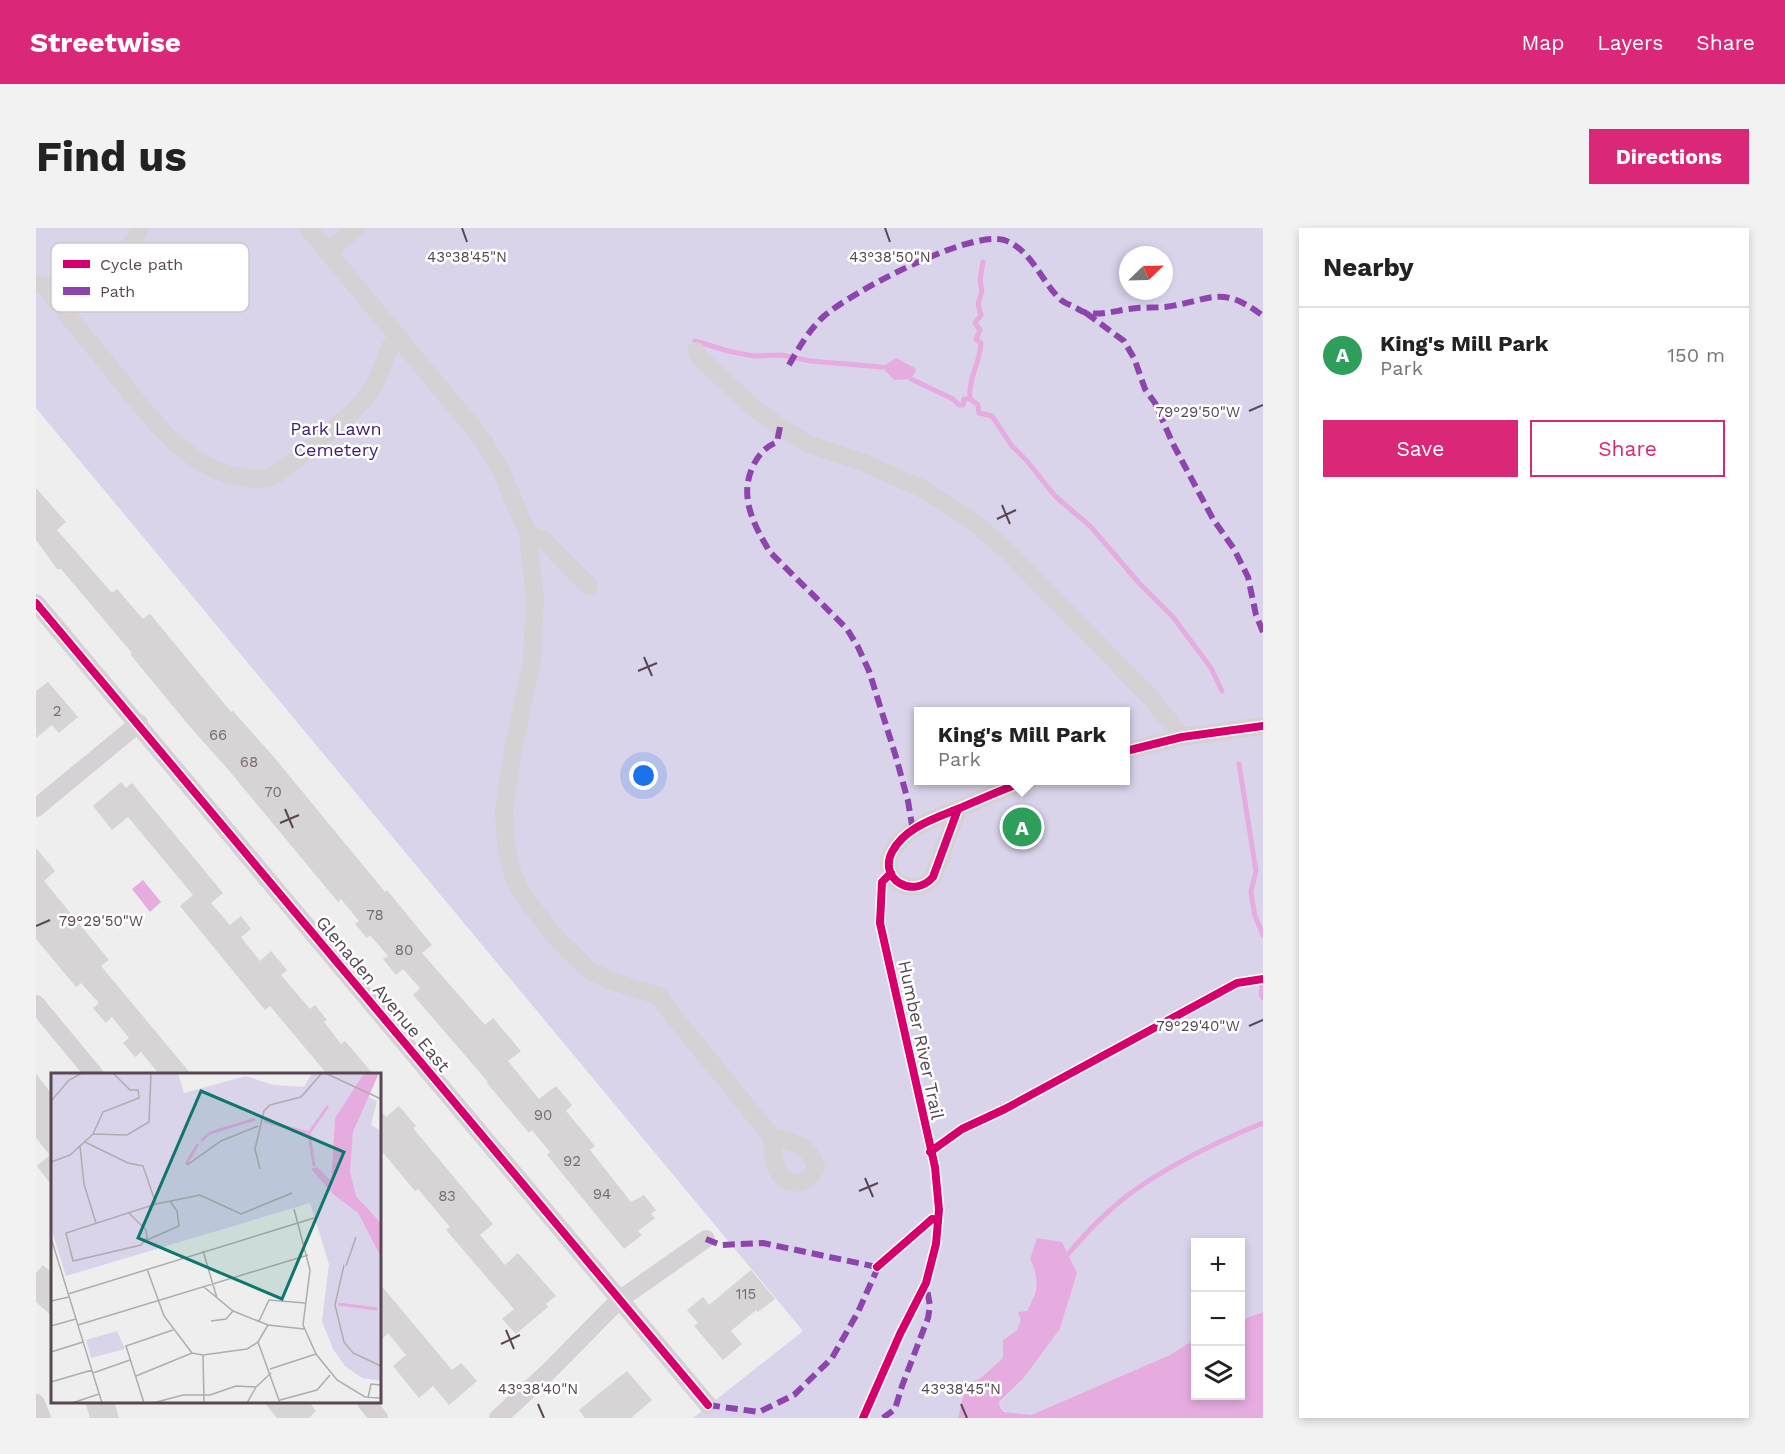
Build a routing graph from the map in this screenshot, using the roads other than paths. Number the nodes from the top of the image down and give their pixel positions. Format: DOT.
graph roads {
  1 [pos="140,228"];
  2 [pos="308,228"];
  3 [pos="356,228"];
  4 [pos="130,243"];
  5 [pos="328,251"];
  6 [pos="41,285"];
  7 [pos="51,297"];
  8 [pos="64,312"];
  9 [pos="397,338"];
  10 [pos="696,351"];
  11 [pos="528,534"];
  12 [pos="589,586"];
  13 [pos="36,603"];
  14 [pos="139,723"];
  15 [pos="1263,726"];
  16 [pos="1182,737"];
  17 [pos="1130,750"];
  18 [pos="1016,785"];
  19 [pos="36,808"];
  20 [pos="958,809"];
  21 [pos="36,1004"];
  22 [pos="93,1073"];
  23 [pos="772,1137"];
  24 [pos="706,1239"];
  25 [pos="619,1300"];
  26 [pos="36,1403"];
  27 [pos="368,1403"];
  28 [pos="708,1405"];
  29 [pos="42,1418"];
  30 [pos="380,1418"];
  31 [pos="498,1418"];
  1 -- 4 [label="street"];
  2 -- 5 [label="street"];
  3 -- 5 [label="street"];
  5 -- 9 [label="street"];
  6 -- 7 [label="street"];
  8 -- 9 [label="street"];
  9 -- 11 [label="street"];
  10 -- 16 [label="street"];
  11 -- 12 [label="street"];
  11 -- 23 [label="street"];
  13 -- 14 [label="street, Glenaden Avenue East"];
  14 -- 19 [label="street"];
  14 -- 25 [label="street, Glenaden Avenue East"];
  15 -- 16 [label="street"];
  16 -- 17 [label="street"];
  18 -- 20 [label="street"];
  21 -- 22 [label="street"];
  24 -- 25 [label="street"];
  25 -- 28 [label="street, Glenaden Avenue East"];
  25 -- 31 [label="street"];
  26 -- 29 [label="street"];
  27 -- 30 [label="street"];
}
